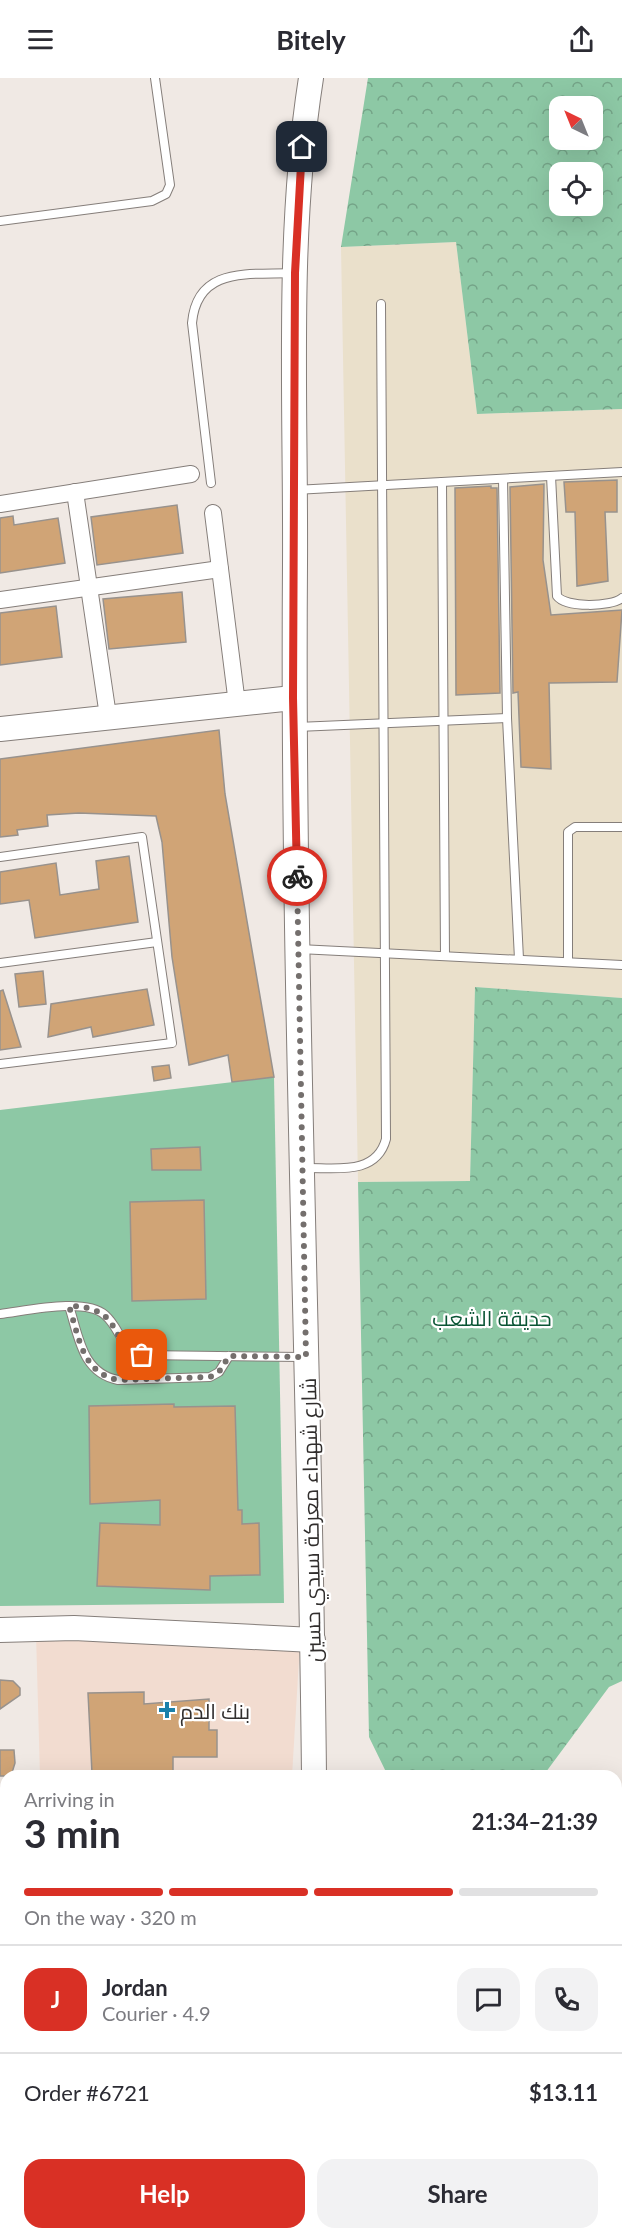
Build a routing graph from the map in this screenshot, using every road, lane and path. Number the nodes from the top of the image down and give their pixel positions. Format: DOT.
graph roads {
  1 [pos="155,78"];
  2 [pos="311,78"];
  3 [pos="0,221"];
  4 [pos="295,273"];
  5 [pos="381,304"];
  6 [pos="622,472"];
  7 [pos="191,474"];
  8 [pos="551,476"];
  9 [pos="503,478"];
  10 [pos="442,482"];
  11 [pos="211,483"];
  12 [pos="382,485"];
  13 [pos="295,490"];
  14 [pos="75,492"];
  15 [pos="0,504"];
  16 [pos="213,513"];
  17 [pos="220,569"];
  18 [pos="89,588"];
  19 [pos="622,598"];
  20 [pos="0,600"];
  21 [pos="293,698"];
  22 [pos="237,704"];
  23 [pos="108,716"];
  24 [pos="507,718"];
  25 [pos="444,721"];
  26 [pos="383,724"];
  27 [pos="294,728"];
  28 [pos="0,729"];
  29 [pos="622,827"];
  30 [pos="0,856"];
  31 [pos="157,942"];
  32 [pos="299,949"];
  33 [pos="383,953"];
  34 [pos="445,956"];
  35 [pos="519,959"];
  36 [pos="568,962"];
  37 [pos="0,963"];
  38 [pos="622,965"];
  39 [pos="0,1064"];
  40 [pos="302,1168"];
  41 [pos="69,1306"];
  42 [pos="0,1314"];
  43 [pos="229,1356"];
  44 [pos="306,1357"];
  45 [pos="0,1630"];
  46 [pos="313,1640"];
  47 [pos="314,1770"];
  1 -- 3 [label="lane"];
  2 -- 4 [label="main road, شارع شهداء معركة سيدي حسين"];
  4 -- 11 [label="lane"];
  4 -- 13 [label="main road, شارع شهداء معركة سيدي حسين"];
  5 -- 12 [label="lane"];
  6 -- 8 [label="lane"];
  7 -- 14 [label="street"];
  8 -- 9 [label="lane"];
  8 -- 19 [label="lane"];
  9 -- 10 [label="lane"];
  9 -- 24 [label="lane"];
  10 -- 12 [label="lane"];
  10 -- 25 [label="lane"];
  12 -- 13 [label="lane"];
  12 -- 26 [label="lane"];
  13 -- 21 [label="main road, شارع شهداء معركة سيدي حسين"];
  14 -- 15 [label="street"];
  14 -- 18 [label="street"];
  16 -- 17 [label="street"];
  17 -- 18 [label="street"];
  17 -- 22 [label="street"];
  18 -- 20 [label="street"];
  18 -- 23 [label="street"];
  21 -- 22 [label="main road"];
  21 -- 27 [label="main road, شارع شهداء معركة سيدي حسين"];
  22 -- 23 [label="main road"];
  23 -- 28 [label="main road"];
  24 -- 25 [label="lane"];
  24 -- 35 [label="lane"];
  25 -- 26 [label="lane"];
  25 -- 34 [label="lane"];
  26 -- 27 [label="lane"];
  26 -- 33 [label="lane"];
  27 -- 32 [label="main road, شارع شهداء معركة سيدي حسين"];
  29 -- 36 [label="lane"];
  30 -- 31 [label="lane"];
  31 -- 37 [label="lane"];
  31 -- 39 [label="lane"];
  32 -- 33 [label="lane"];
  32 -- 40 [label="main road, شارع شهداء معركة سيدي حسين"];
  33 -- 34 [label="lane"];
  33 -- 40 [label="lane"];
  34 -- 35 [label="lane"];
  35 -- 36 [label="lane"];
  36 -- 38 [label="lane"];
  40 -- 44 [label="main road, شارع شهداء معركة سيدي حسين"];
  41 -- 42 [label="lane"];
  41 -- 43 [label="lane"];
  41 -- 43 [label="lane"];
  43 -- 44 [label="lane"];
  44 -- 46 [label="main road, شارع شهداء معركة سيدي حسين"];
  45 -- 46 [label="main road"];
  46 -- 47 [label="main road, شارع شهداء معركة سيدي حسين"];
}
